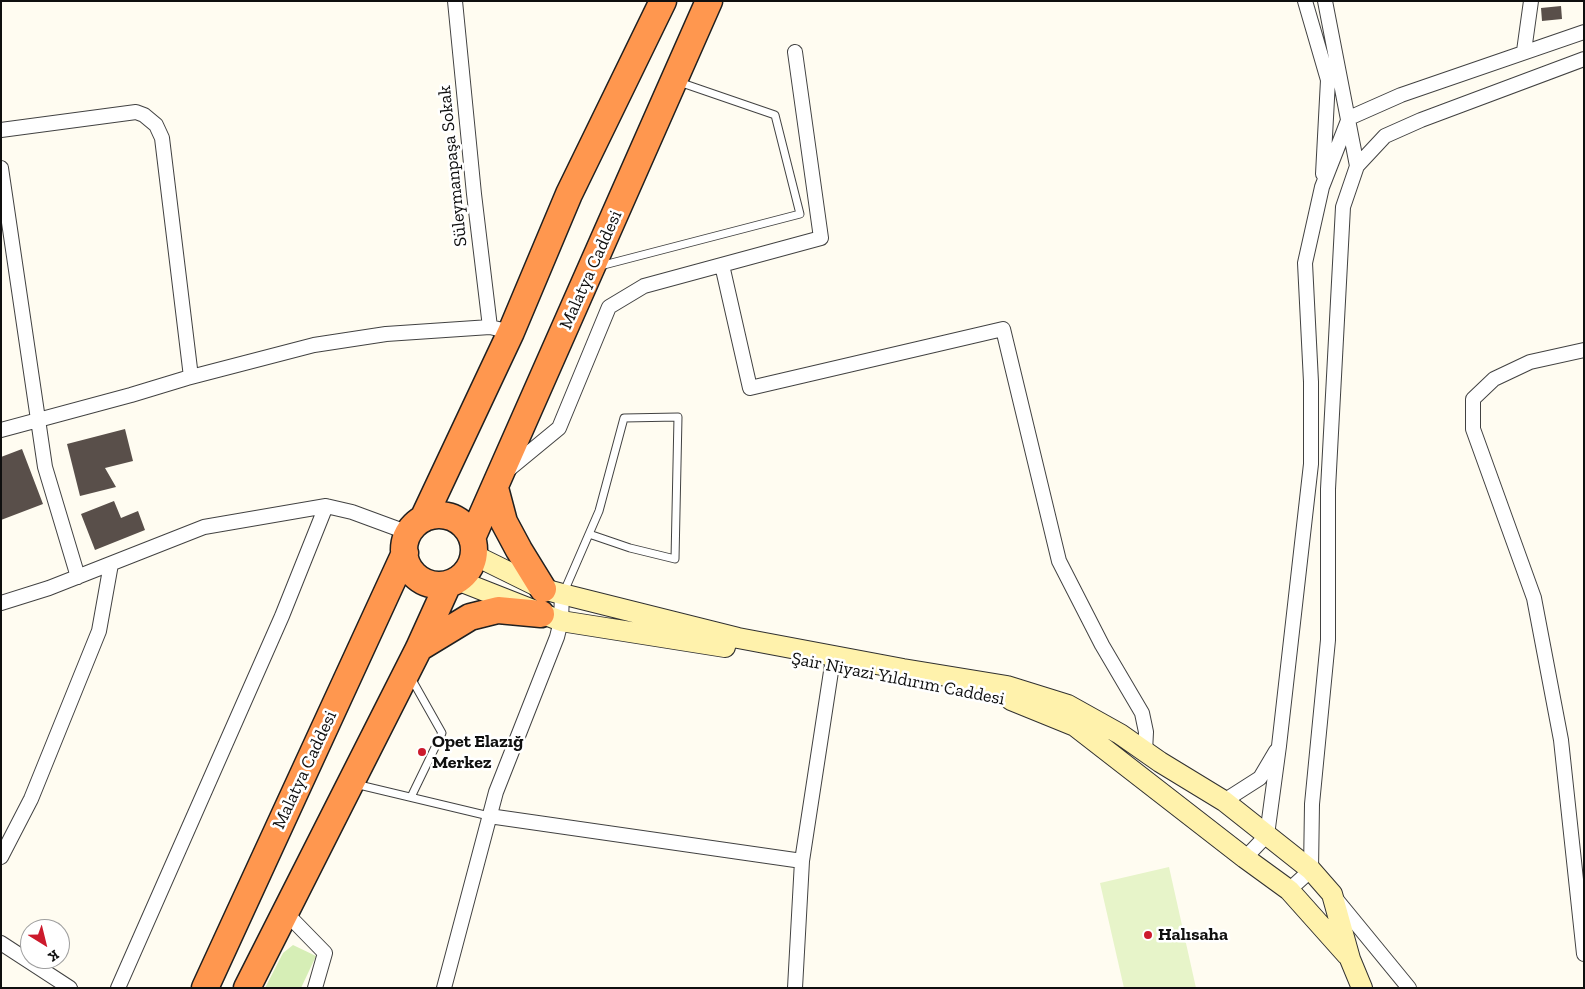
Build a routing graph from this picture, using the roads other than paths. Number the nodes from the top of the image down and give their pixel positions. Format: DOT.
graph roads {
  1 [pos="455,1"];
  2 [pos="663,1"];
  3 [pos="709,1"];
  4 [pos="1305,1"];
  5 [pos="1325,1"];
  6 [pos="1531,1"];
  7 [pos="1584,32"];
  8 [pos="1524,51"];
  9 [pos="795,52"];
  10 [pos="1584,59"];
  11 [pos="674,80"];
  12 [pos="1348,118"];
  13 [pos="1,130"];
  14 [pos="1357,166"];
  15 [pos="1,168"];
  16 [pos="1322,187"];
  17 [pos="722,265"];
  18 [pos="592,268"];
  19 [pos="500,330"];
  20 [pos="1584,350"];
  21 [pos="191,377"];
  22 [pos="38,420"];
  23 [pos="1,430"];
  24 [pos="498,481"];
  25 [pos="326,506"];
  26 [pos="589,534"];
  27 [pos="412,535"];
  28 [pos="473,546"];
  29 [pos="112,564"];
  30 [pos="78,577"];
  31 [pos="452,582"];
  32 [pos="1,603"];
  33 [pos="552,605"];
  34 [pos="413,659"];
  35 [pos="832,665"];
  36 [pos="1279,746"];
  37 [pos="1145,752"];
  38 [pos="350,783"];
  39 [pos="410,797"];
  40 [pos="1224,801"];
  41 [pos="489,816"];
  42 [pos="1267,835"];
  43 [pos="1,857"];
  44 [pos="1245,858"];
  45 [pos="802,861"];
  46 [pos="1311,870"];
  47 [pos="1290,890"];
  48 [pos="1332,894"];
  49 [pos="285,912"];
  50 [pos="1,943"];
  51 [pos="1584,954"];
  52 [pos="1350,959"];
  53 [pos="70,988"];
  54 [pos="118,988"];
  55 [pos="206,988"];
  56 [pos="247,988"];
  57 [pos="315,988"];
  58 [pos="444,988"];
  59 [pos="795,988"];
  60 [pos="1362,988"];
  61 [pos="1409,988"];
  1 -- 19 [label="street, Süleymanpaşa Sokak"];
  2 -- 19 [label="highway, Malatya Caddesi"];
  3 -- 11 [label="highway, Malatya Caddesi"];
  4 -- 16 [label="street"];
  5 -- 12 [label="street"];
  6 -- 8 [label="street"];
  7 -- 8 [label="street"];
  8 -- 12 [label="street"];
  9 -- 17 [label="street"];
  10 -- 14 [label="street"];
  11 -- 18 [label="highway, Malatya Caddesi"];
  11 -- 18 [label="lane"];
  12 -- 14 [label="street"];
  12 -- 16 [label="street"];
  13 -- 21 [label="street"];
  14 -- 46 [label="street"];
  15 -- 22 [label="street"];
  16 -- 36 [label="street"];
  17 -- 24 [label="street"];
  17 -- 37 [label="street"];
  18 -- 24 [label="highway, Malatya Caddesi"];
  19 -- 21 [label="street"];
  19 -- 27 [label="highway, Malatya Caddesi"];
  20 -- 51 [label="street"];
  21 -- 22 [label="street"];
  22 -- 23 [label="street"];
  22 -- 30 [label="street"];
  24 -- 28 [label="highway, Malatya Caddesi"];
  24 -- 33 [label="highway"];
  25 -- 27 [label="street"];
  25 -- 29 [label="street"];
  25 -- 54 [label="street"];
  26 -- 26 [label="lane"];
  26 -- 33 [label="lane"];
  27 -- 28 [label="highway"];
  27 -- 31 [label="highway"];
  27 -- 55 [label="highway, Malatya Caddesi"];
  28 -- 31 [label="highway"];
  28 -- 33 [label="street"];
  29 -- 30 [label="street"];
  29 -- 43 [label="street"];
  30 -- 32 [label="street"];
  31 -- 33 [label="street, Şair Niyazi Yıldırım Caddesi"];
  31 -- 34 [label="highway"];
  33 -- 34 [label="highway"];
  33 -- 35 [label="street, Şair Niyazi Yıldırım Caddesi"];
  33 -- 37 [label="street"];
  33 -- 41 [label="street"];
  34 -- 38 [label="highway"];
  34 -- 39 [label="lane"];
  35 -- 44 [label="street, Şair Niyazi Yıldırım Caddesi"];
  35 -- 45 [label="street"];
  36 -- 40 [label="street"];
  36 -- 42 [label="street"];
  37 -- 40 [label="street"];
  38 -- 39 [label="lane"];
  38 -- 49 [label="highway"];
  39 -- 41 [label="lane"];
  40 -- 42 [label="street"];
  41 -- 45 [label="street"];
  41 -- 58 [label="street"];
  42 -- 44 [label="street"];
  42 -- 46 [label="street"];
  44 -- 47 [label="street, Şair Niyazi Yıldırım Caddesi"];
  45 -- 59 [label="street"];
  46 -- 47 [label="street"];
  46 -- 48 [label="street"];
  47 -- 52 [label="street, Şair Niyazi Yıldırım Caddesi"];
  48 -- 52 [label="street"];
  48 -- 61 [label="street"];
  49 -- 56 [label="highway"];
  49 -- 57 [label="street"];
  50 -- 53 [label="street"];
  52 -- 60 [label="street"];
}
